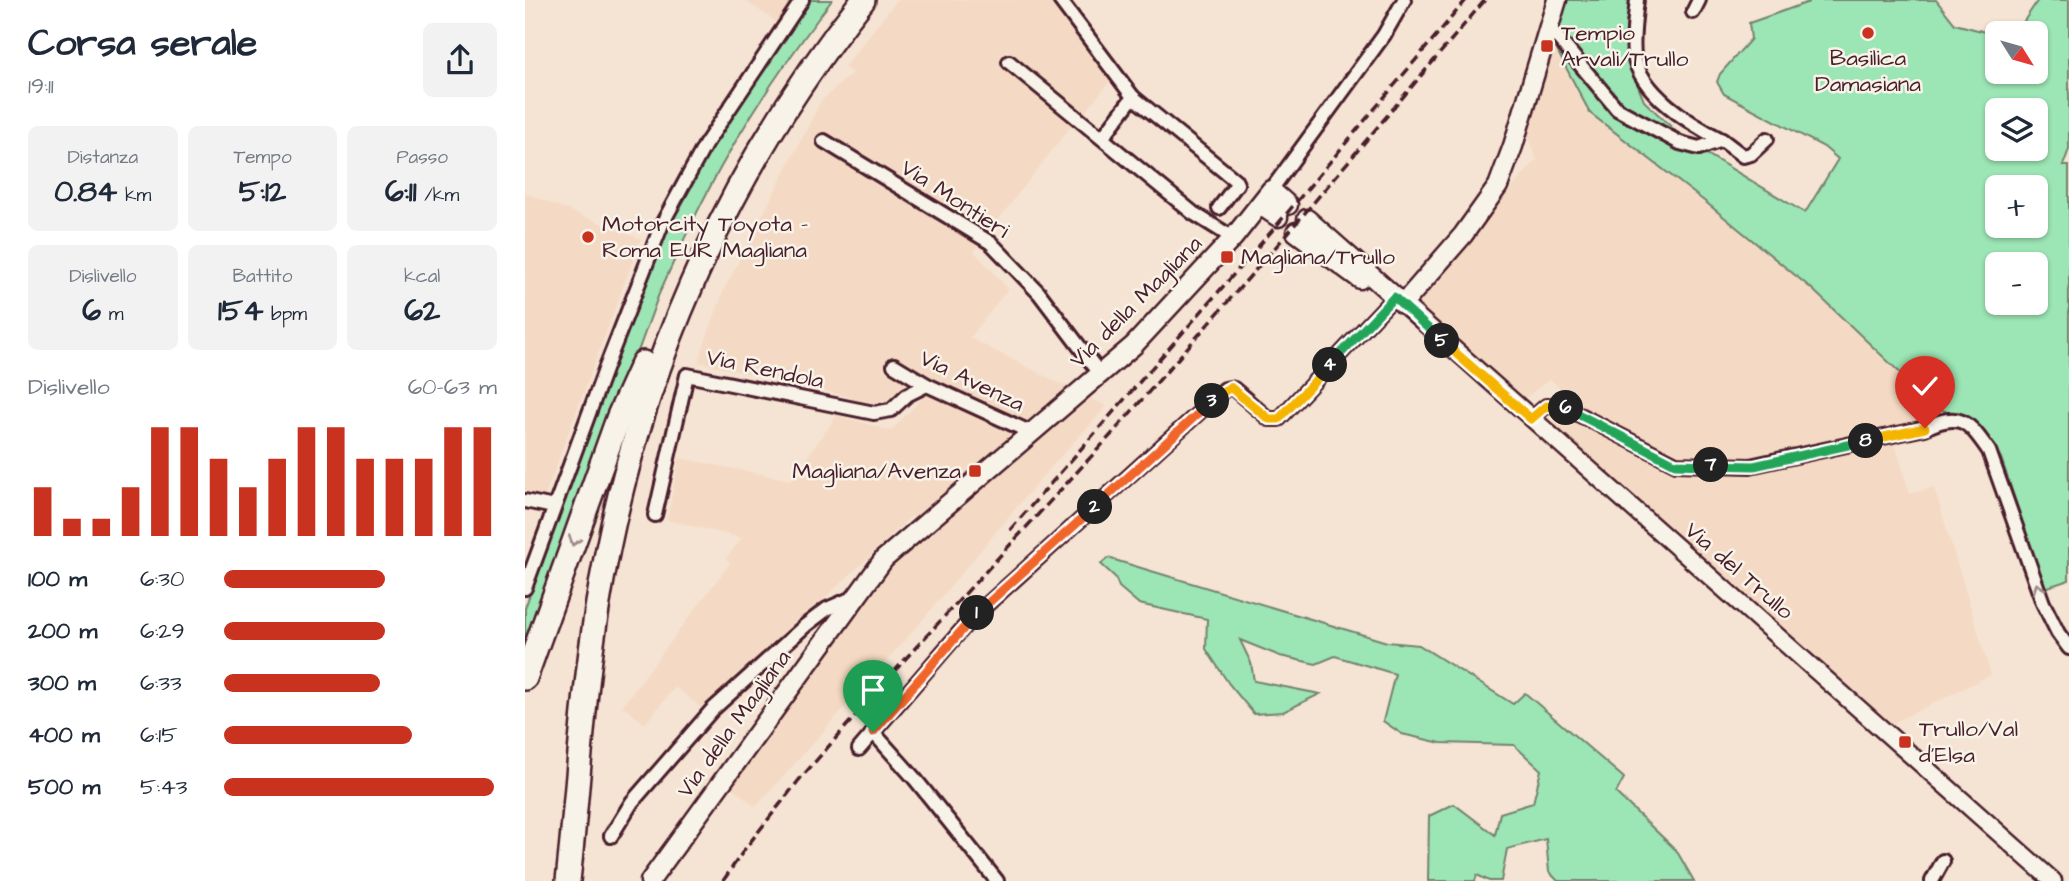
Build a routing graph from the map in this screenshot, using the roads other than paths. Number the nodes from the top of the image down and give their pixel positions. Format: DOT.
graph roads {
  1 [pos="802,0"];
  2 [pos="844,0"];
  3 [pos="863,0"];
  4 [pos="1060,0"];
  5 [pos="1404,0"];
  6 [pos="1557,0"];
  7 [pos="1637,0"];
  8 [pos="1549,27"];
  9 [pos="1009,62"];
  10 [pos="1133,97"];
  11 [pos="1103,137"];
  12 [pos="1767,139"];
  13 [pos="1722,140"];
  14 [pos="824,141"];
  15 [pos="1271,190"];
  16 [pos="1260,205"];
  17 [pos="1219,208"];
  18 [pos="1301,225"];
  19 [pos="1233,238"];
  20 [pos="1398,300"];
  21 [pos="643,363"];
  22 [pos="894,365"];
  23 [pos="1101,375"];
  24 [pos="927,385"];
  25 [pos="1531,419"];
  26 [pos="1032,433"];
  27 [pos="525,501"];
  28 [pos="554,507"];
  29 [pos="656,515"];
  30 [pos="525,588"];
  31 [pos="857,596"];
  32 [pos="2069,648"];
  33 [pos="525,678"];
  34 [pos="873,732"];
  35 [pos="859,749"];
  36 [pos="611,836"];
  37 [pos="1943,861"];
  38 [pos="553,881"];
  39 [pos="568,881"];
  40 [pos="650,881"];
  41 [pos="997,881"];
  42 [pos="1932,881"];
  43 [pos="2053,881"];
  1 -- 28 [label="street"];
  2 -- 21 [label="highway"];
  3 -- 39 [label="highway"];
  4 -- 10 [label="street"];
  5 -- 15 [label="street, Via della Magliana"];
  6 -- 8 [label="main road"];
  7 -- 13 [label="street"];
  8 -- 13 [label="street"];
  8 -- 20 [label="main road"];
  9 -- 11 [label="street"];
  10 -- 11 [label="street"];
  10 -- 17 [label="street"];
  11 -- 19 [label="street"];
  12 -- 13 [label="street"];
  14 -- 23 [label="street, Via Montieri"];
  15 -- 16 [label="main road, Via della Magliana"];
  15 -- 16 [label="main road"];
  16 -- 19 [label="main road, Via della Magliana"];
  18 -- 20 [label="main road, Via del Trullo"];
  19 -- 23 [label="main road, Via della Magliana"];
  20 -- 25 [label="street, Via del Trullo"];
  20 -- 34 [label="street"];
  21 -- 33 [label="highway, one-way"];
  21 -- 38 [label="highway"];
  22 -- 24 [label="street, Via Avenza"];
  23 -- 26 [label="main road, Via della Magliana"];
  24 -- 26 [label="street, Via Avenza"];
  24 -- 29 [label="street, Via Rendola"];
  32 -- 25 [label="street, one-way"];
  25 -- 43 [label="street, Via del Trullo"];
  26 -- 31 [label="main road, Via della Magliana"];
  27 -- 28 [label="street"];
  28 -- 30 [label="street"];
  31 -- 36 [label="street, Via della Magliana"];
  31 -- 40 [label="main road, Via della Magliana"];
  34 -- 35 [label="street"];
  34 -- 41 [label="street"];
  37 -- 42 [label="street"];
}
